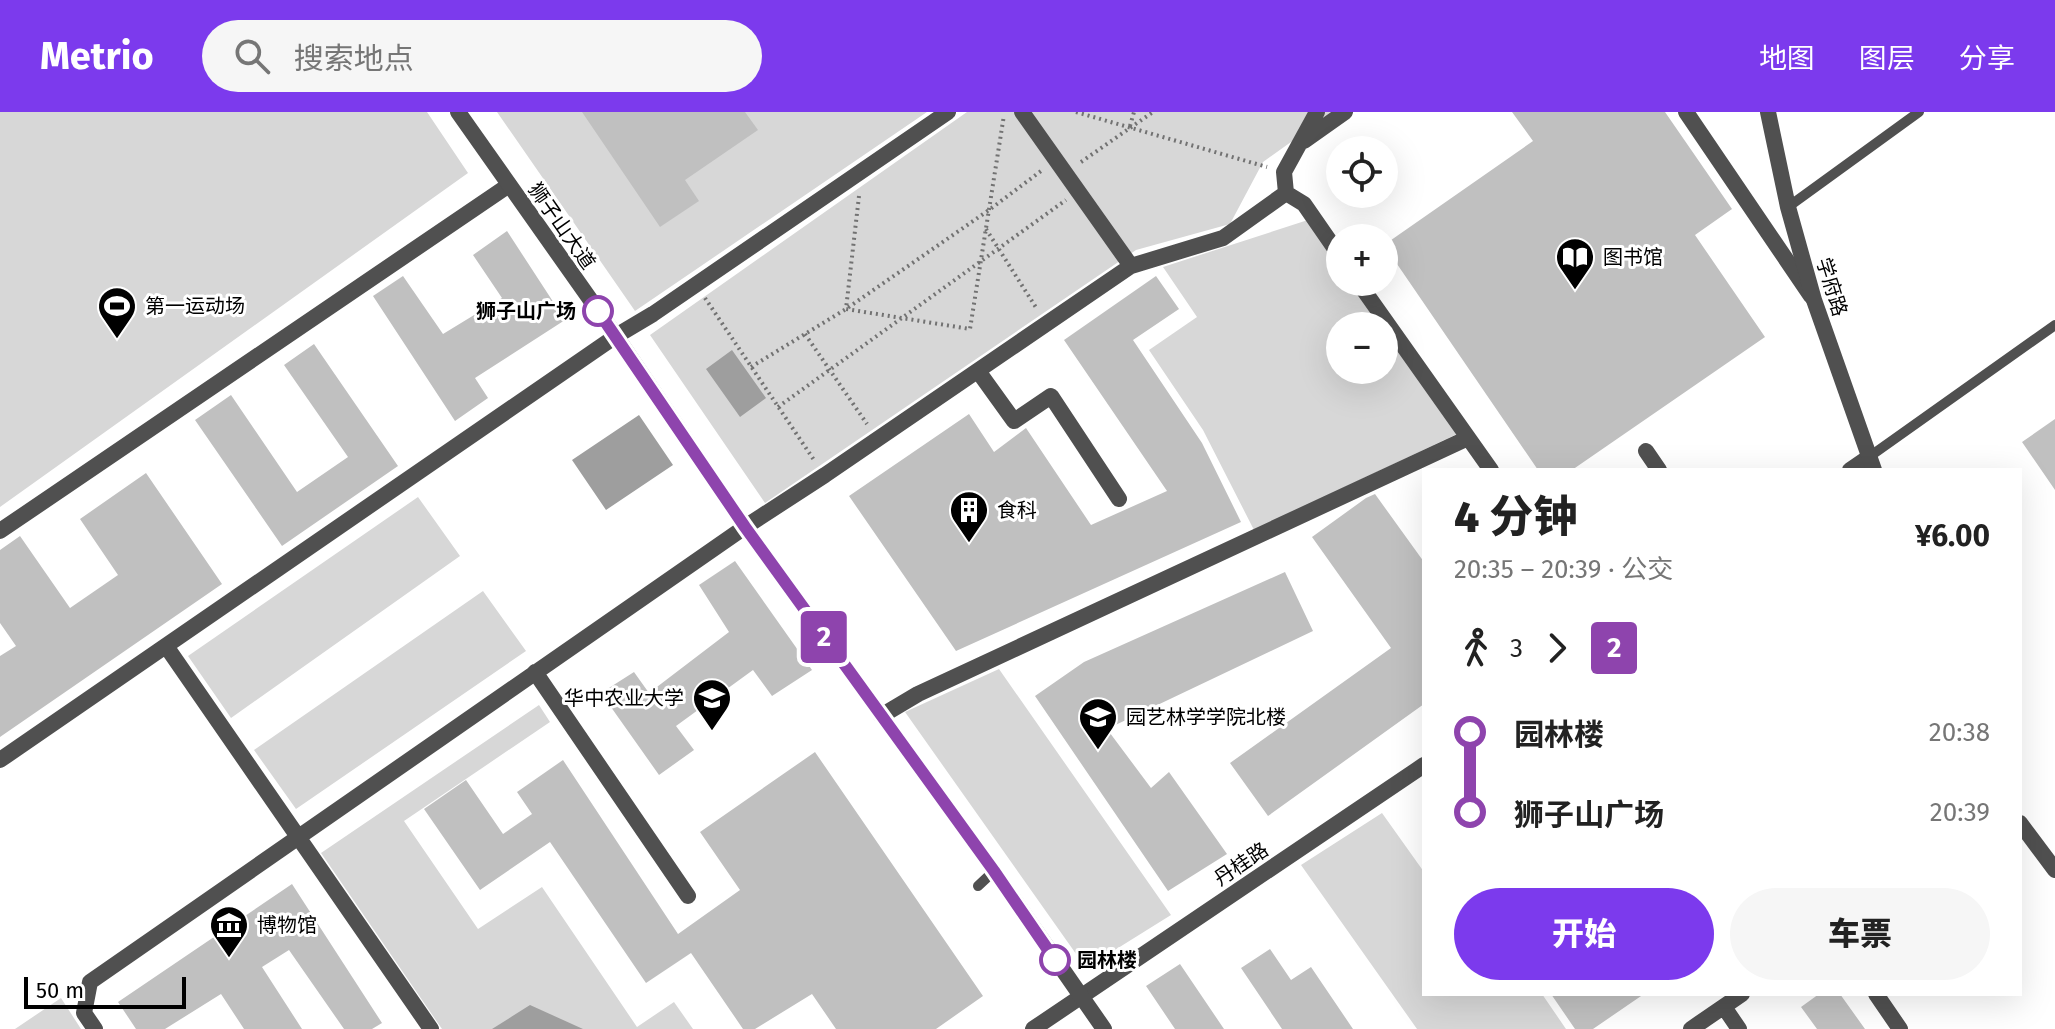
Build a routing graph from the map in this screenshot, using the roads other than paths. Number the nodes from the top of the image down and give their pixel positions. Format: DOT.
graph roads {
  1 [pos="458,112"];
  2 [pos="948,112"];
  3 [pos="1022,112"];
  4 [pos="1317,112"];
  5 [pos="1345,112"];
  6 [pos="1686,112"];
  7 [pos="1768,112"];
  8 [pos="1919,112"];
  9 [pos="1302,142"];
  10 [pos="509,185"];
  11 [pos="1286,193"];
  12 [pos="1788,207"];
  13 [pos="1326,236"];
  14 [pos="1131,266"];
  15 [pos="1368,296"];
  16 [pos="1814,300"];
  17 [pos="2055,325"];
  18 [pos="616,336"];
  19 [pos="978,371"];
  20 [pos="1468,438"];
  21 [pos="1646,451"];
  22 [pos="1872,463"];
  23 [pos="1490,468"];
  24 [pos="1658,468"];
  25 [pos="1119,499"];
  26 [pos="745,527"];
  27 [pos="0,531"];
  28 [pos="166,646"];
  29 [pos="535,672"];
  30 [pos="881,716"];
  31 [pos="0,760"];
  32 [pos="1422,766"];
  33 [pos="2022,826"];
  34 [pos="299,838"];
  35 [pos="2055,870"];
  36 [pos="994,871"];
  37 [pos="978,886"];
  38 [pos="688,896"];
  39 [pos="1081,996"];
  40 [pos="1739,996"];
  41 [pos="1877,996"];
  42 [pos="1724,1007"];
  43 [pos="95,1029"];
  44 [pos="431,1029"];
  45 [pos="1033,1029"];
  46 [pos="1104,1029"];
  47 [pos="1691,1029"];
  48 [pos="1739,1029"];
  49 [pos="1900,1029"];
  1 -- 10 [label="street, 狮子山大道"];
  2 -- 18 [label="street"];
  3 -- 14 [label="street"];
  4 -- 9 [label="street"];
  5 -- 9 [label="street"];
  6 -- 16 [label="street"];
  7 -- 12 [label="street, 学府路"];
  8 -- 12 [label="lane"];
  9 -- 11 [label="street"];
  10 -- 18 [label="street, 狮子山大道"];
  10 -- 27 [label="street"];
  11 -- 13 [label="street"];
  11 -- 14 [label="street"];
  12 -- 16 [label="street, 学府路"];
  14 -- 19 [label="street"];
  15 -- 20 [label="street"];
  16 -- 22 [label="street, 学府路"];
  17 -- 22 [label="lane"];
  18 -- 26 [label="street, 狮子山大道"];
  18 -- 28 [label="street"];
  19 -- 25 [label="street"];
  19 -- 26 [label="street"];
  20 -- 23 [label="street"];
  20 -- 30 [label="street"];
  21 -- 24 [label="street"];
  26 -- 29 [label="street"];
  26 -- 30 [label="street, 狮子山大道"];
  28 -- 31 [label="street"];
  28 -- 34 [label="street"];
  29 -- 34 [label="street"];
  29 -- 38 [label="street"];
  30 -- 36 [label="street, 狮子山大道"];
  32 -- 39 [label="street, 丹桂路"];
  33 -- 35 [label="street"];
  34 -- 43 [label="street"];
  34 -- 44 [label="street"];
  36 -- 37 [label="lane"];
  36 -- 39 [label="street, 狮子山大道"];
  39 -- 45 [label="street, 丹桂路"];
  39 -- 46 [label="street, 狮子山大道"];
  40 -- 42 [label="street"];
  41 -- 49 [label="street"];
  42 -- 47 [label="street"];
  42 -- 48 [label="street"];
}
